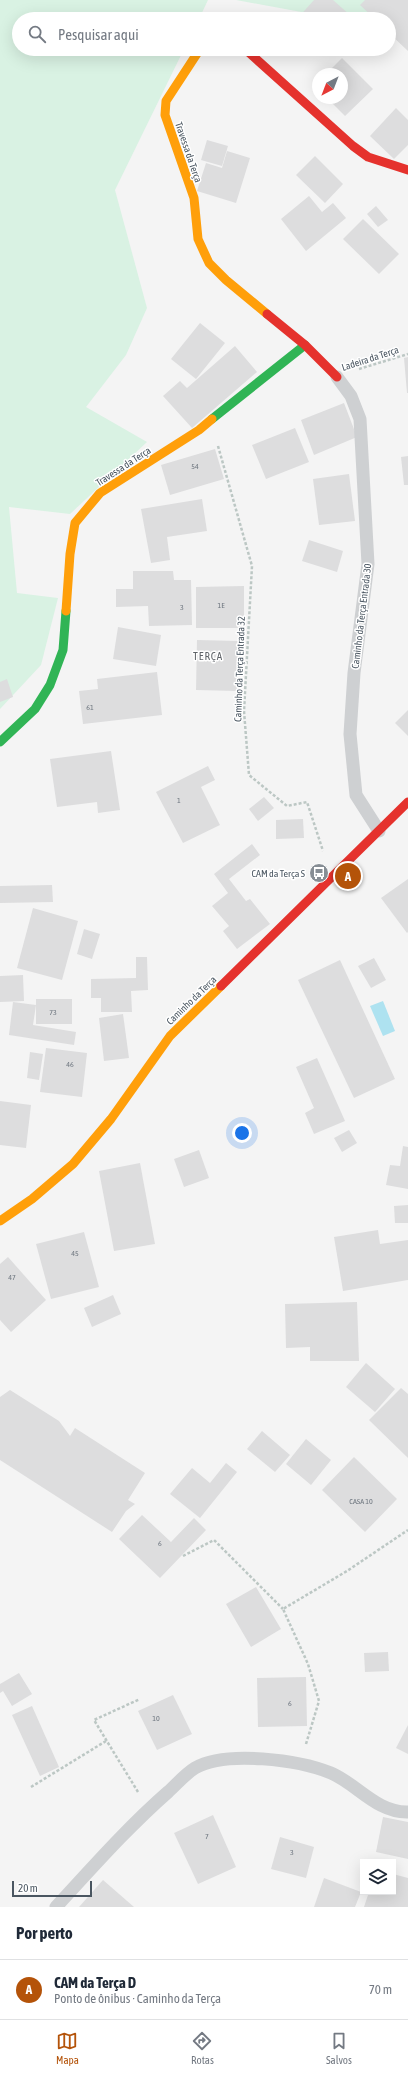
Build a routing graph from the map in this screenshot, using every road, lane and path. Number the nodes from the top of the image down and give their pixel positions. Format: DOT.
graph roads {
  1 [pos="195,56"];
  2 [pos="252,56"];
  3 [pos="408,170"];
  4 [pos="305,345"];
  5 [pos="408,354"];
  6 [pos="337,377"];
  7 [pos="210,421"];
  8 [pos="0,742"];
  9 [pos="408,802"];
  10 [pos="379,831"];
  11 [pos="331,878"];
  12 [pos="0,1221"];
  13 [pos="408,1530"];
  14 [pos="183,1556"];
  15 [pos="284,1609"];
  16 [pos="140,1699"];
  17 [pos="106,1741"];
  18 [pos="299,1745"];
  19 [pos="31,1787"];
  20 [pos="148,1809"];
  21 [pos="408,1812"];
  22 [pos="56,1907"];
  1 -- 4 [label="street, Travessa da Terça"];
  2 -- 3 [label="street"];
  4 -- 6 [label="street, Travessa da Terça"];
  4 -- 7 [label="street, Travessa da Terça"];
  5 -- 6 [label="path, Ladeira da Terça"];
  6 -- 10 [label="lane, Caminho da Terça Entrada 30"];
  7 -- 8 [label="street, Travessa da Terça"];
  7 -- 11 [label="path, Caminho da Terça Entrada 32"];
  9 -- 10 [label="street, Caminho da Terça"];
  10 -- 11 [label="street, Caminho da Terça"];
  11 -- 12 [label="street, Caminho da Terça"];
  13 -- 15 [label="path"];
  14 -- 15 [label="path"];
  15 -- 18 [label="path"];
  16 -- 17 [label="path"];
  17 -- 19 [label="path"];
  17 -- 20 [label="path"];
  20 -- 21 [label="lane"];
  20 -- 22 [label="lane"];
}
